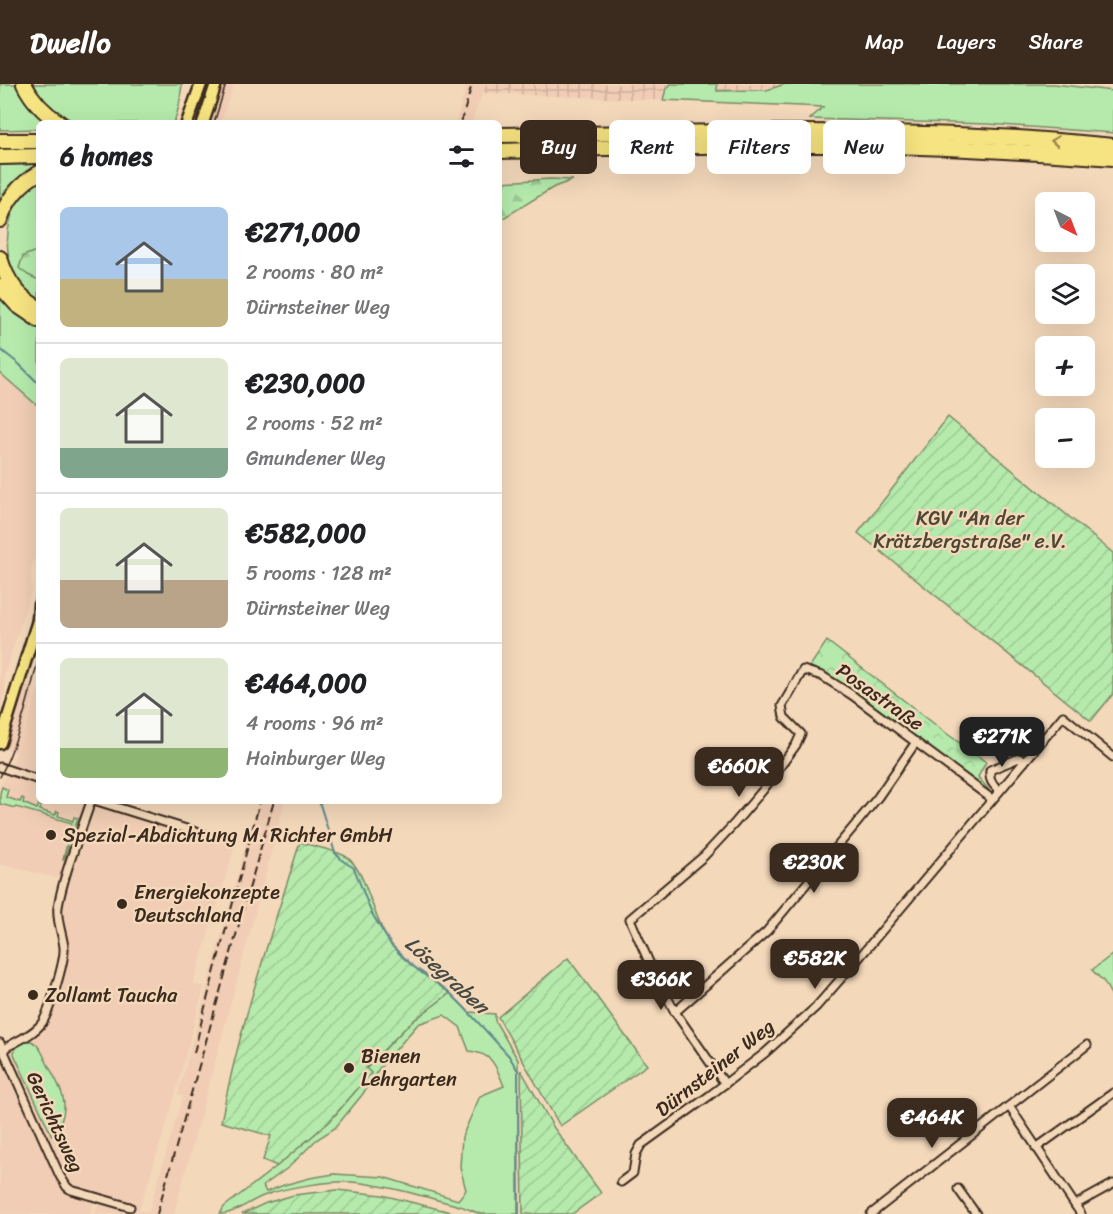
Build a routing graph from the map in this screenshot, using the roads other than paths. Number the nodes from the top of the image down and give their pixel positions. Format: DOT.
graph roads {
  1 [pos="24,84"];
  2 [pos="201,84"];
  3 [pos="216,84"];
  4 [pos="55,120"];
  5 [pos="188,120"];
  6 [pos="204,120"];
  7 [pos="502,135"];
  8 [pos="0,141"];
  9 [pos="36,141"];
  10 [pos="1113,146"];
  11 [pos="502,151"];
  12 [pos="36,156"];
  13 [pos="0,157"];
  14 [pos="1113,158"];
  15 [pos="36,175"];
  16 [pos="0,220"];
  17 [pos="0,258"];
  18 [pos="0,286"];
  19 [pos="36,306"];
  20 [pos="36,318"];
  21 [pos="36,628"];
  22 [pos="916,742"];
  23 [pos="0,743"];
  24 [pos="1113,757"];
  25 [pos="1024,762"];
  26 [pos="0,767"];
  27 [pos="36,779"];
  28 [pos="999,790"];
  29 [pos="992,799"];
  30 [pos="90,804"];
  31 [pos="120,804"];
  32 [pos="212,837"];
  33 [pos="675,1012"];
  34 [pos="1087,1044"];
  35 [pos="2,1046"];
  36 [pos="725,1084"];
  37 [pos="1113,1094"];
  38 [pos="1009,1106"];
  39 [pos="1036,1148"];
  40 [pos="621,1182"];
  41 [pos="1113,1184"];
  42 [pos="958,1189"];
  43 [pos="1075,1205"];
  44 [pos="130,1207"];
  45 [pos="871,1214"];
  46 [pos="976,1214"];
  47 [pos="1081,1214"];
  1 -- 4 [label="highway"];
  2 -- 5 [label="main road"];
  3 -- 6 [label="main road"];
  10 -- 7 [label="highway, one-way"];
  8 -- 9 [label="highway"];
  11 -- 14 [label="highway"];
  12 -- 13 [label="highway"];
  15 -- 16 [label="highway"];
  17 -- 19 [label="highway"];
  18 -- 20 [label="highway"];
  21 -- 23 [label="main road"];
  22 -- 29 [label="street, Posastraße"];
  22 -- 33 [label="street"];
  22 -- 33 [label="street, Posastraße"];
  24 -- 25 [label="street, Dürnsteiner Weg"];
  25 -- 28 [label="street, Dürnsteiner Weg"];
  25 -- 28 [label="street"];
  26 -- 27 [label="street"];
  28 -- 29 [label="street, Dürnsteiner Weg"];
  29 -- 36 [label="street, Dürnsteiner Weg"];
  30 -- 35 [label="street"];
  31 -- 32 [label="street"];
  33 -- 36 [label="street"];
  34 -- 38 [label="street"];
  35 -- 44 [label="street, Gerichtsweg"];
  36 -- 40 [label="street, Dürnsteiner Weg"];
  37 -- 39 [label="street"];
  38 -- 39 [label="street"];
  38 -- 45 [label="street"];
  39 -- 43 [label="street"];
  41 -- 43 [label="street"];
  42 -- 46 [label="street"];
  43 -- 47 [label="street"];
}
